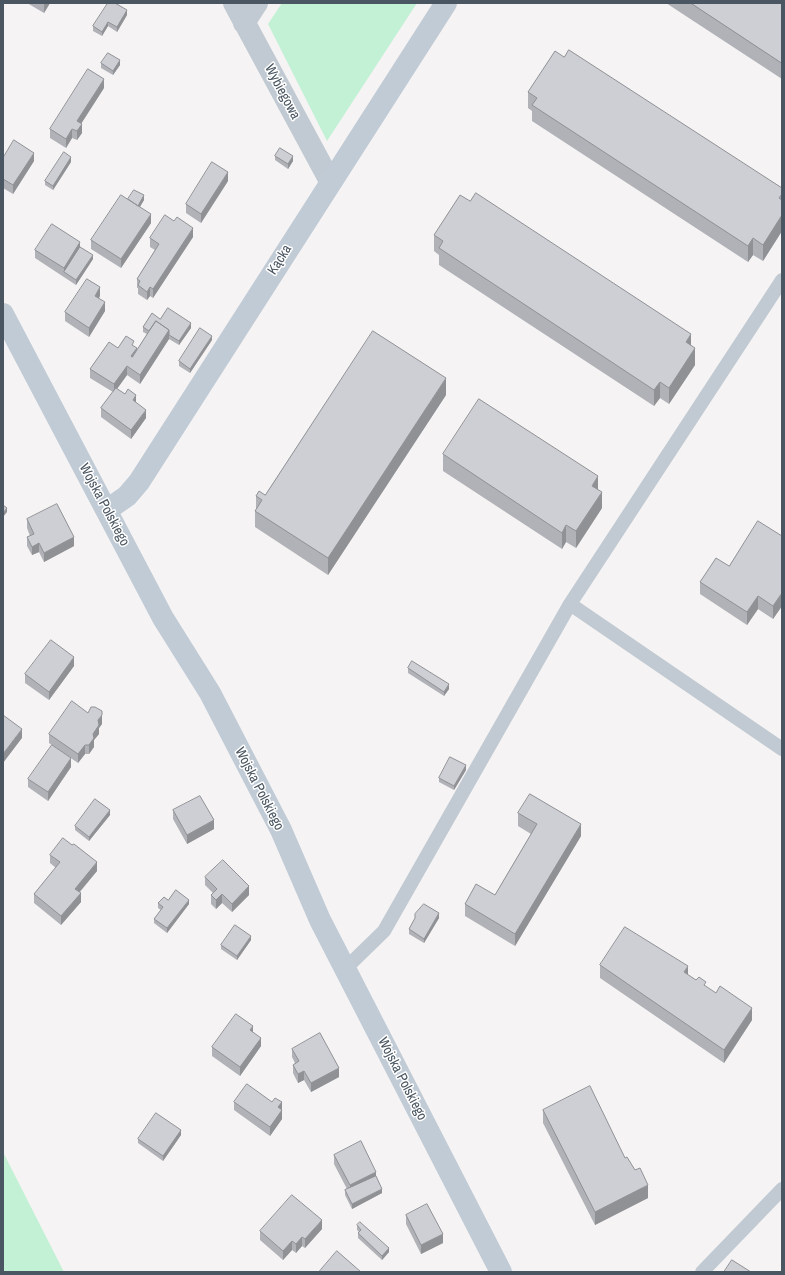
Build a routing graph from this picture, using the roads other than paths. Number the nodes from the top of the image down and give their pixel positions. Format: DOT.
graph roads {
  1 [pos="234,3"];
  2 [pos="257,3"];
  3 [pos="446,3"];
  4 [pos="244,23"];
  5 [pos="330,181"];
  6 [pos="782,280"];
  7 [pos="3,314"];
  8 [pos="107,510"];
  9 [pos="570,604"];
  10 [pos="782,749"];
  11 [pos="346,968"];
  12 [pos="782,1189"];
  13 [pos="500,1272"];
  14 [pos="702,1272"];
  1 -- 4 [label="street, Wybiegowa"];
  2 -- 4 [label="street"];
  3 -- 5 [label="main road, Kącka"];
  4 -- 5 [label="street, Wybiegowa"];
  5 -- 8 [label="main road, Kącka"];
  6 -- 9 [label="lane"];
  7 -- 8 [label="main road, Wojska Polskiego"];
  8 -- 11 [label="main road, Wojska Polskiego"];
  9 -- 10 [label="lane"];
  9 -- 11 [label="lane"];
  11 -- 13 [label="main road, Wojska Polskiego"];
  12 -- 14 [label="lane"];
}
